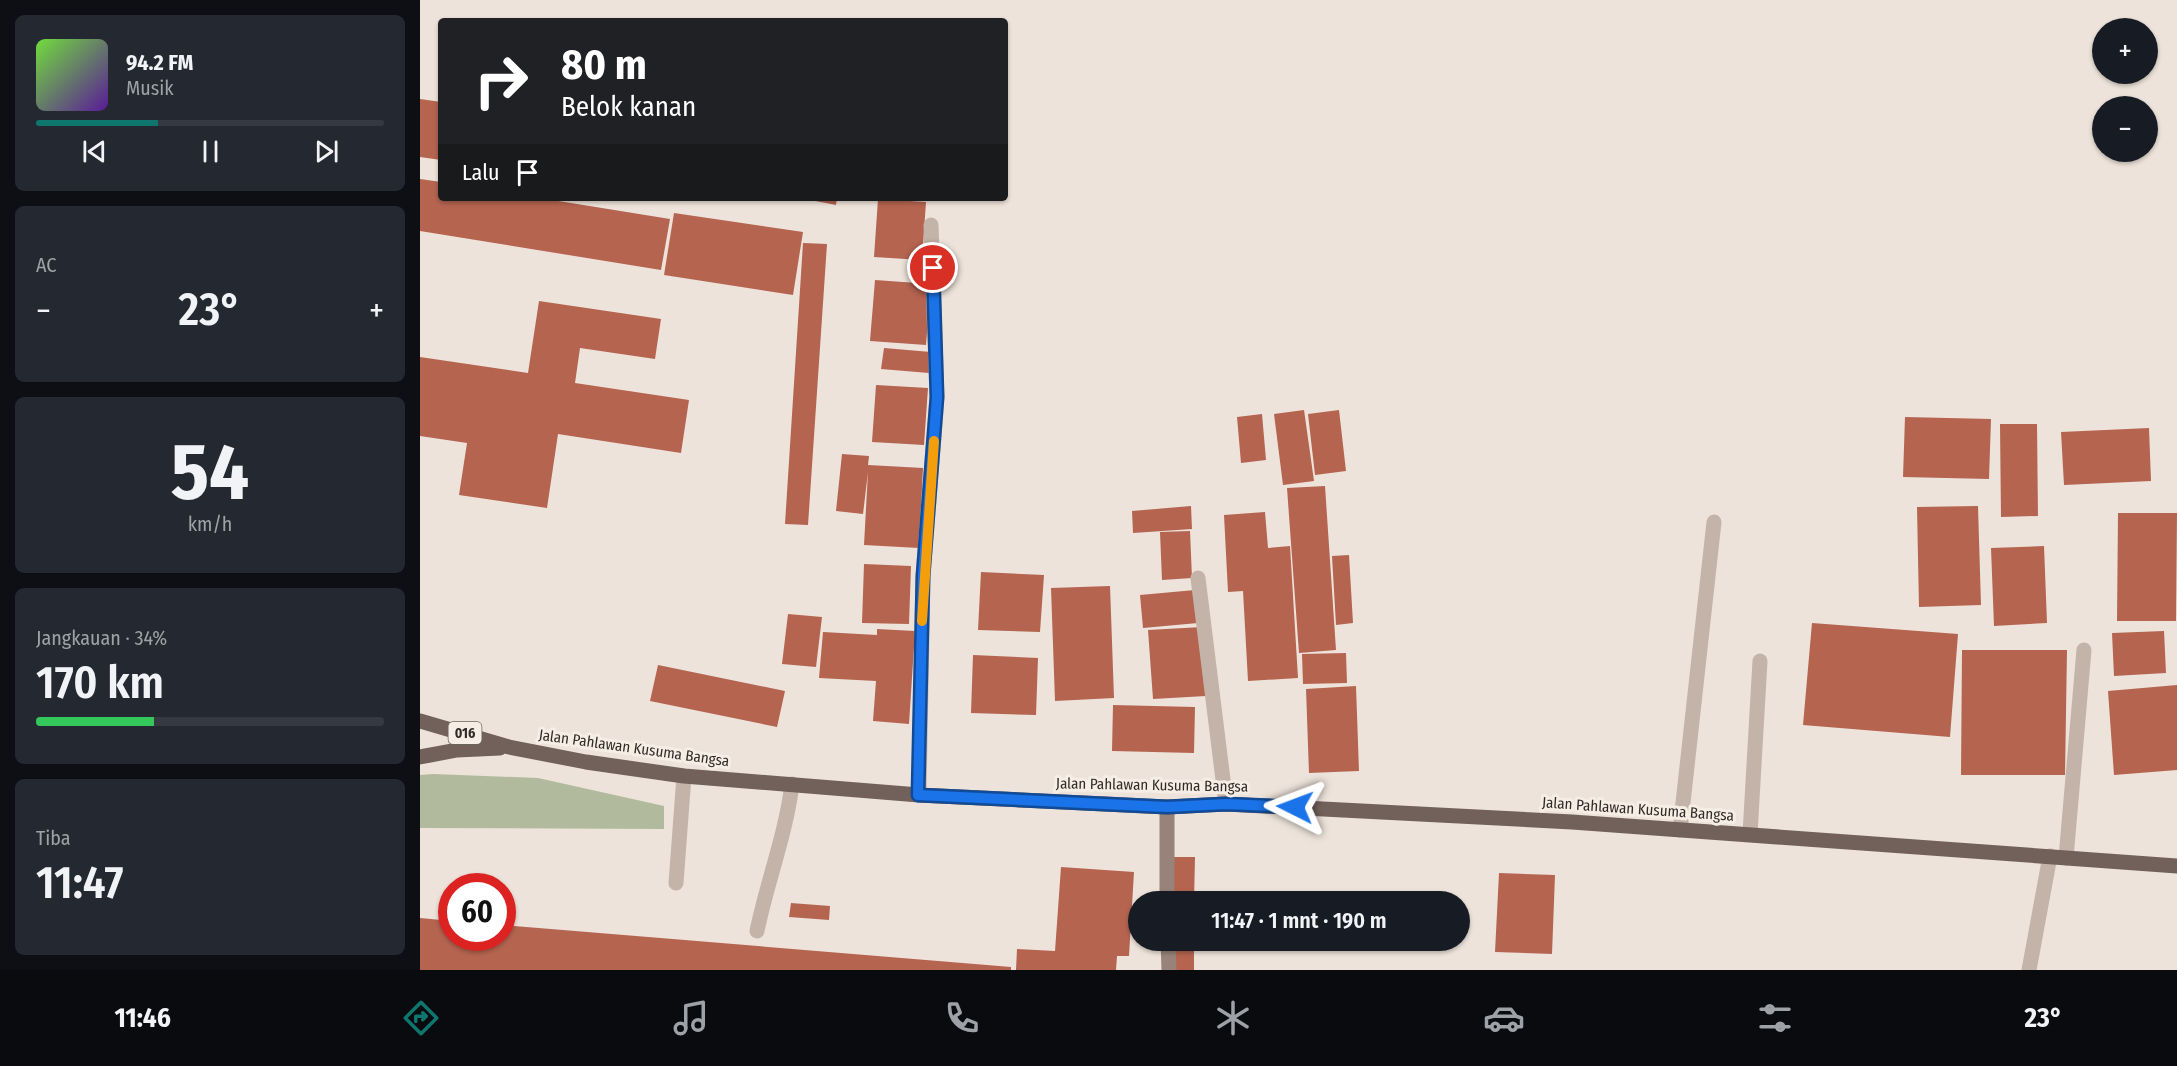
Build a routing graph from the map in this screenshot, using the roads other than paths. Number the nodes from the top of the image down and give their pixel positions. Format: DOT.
graph roads {
  1 [pos="931,225"];
  2 [pos="1714,522"];
  3 [pos="1198,578"];
  4 [pos="2084,650"];
  5 [pos="1760,661"];
  6 [pos="420,721"];
  7 [pos="509,747"];
  8 [pos="420,757"];
  9 [pos="684,776"];
  10 [pos="792,784"];
  11 [pos="918,795"];
  12 [pos="1226,804"];
  13 [pos="1167,807"];
  14 [pos="1680,830"];
  15 [pos="1750,834"];
  16 [pos="2050,855"];
  17 [pos="2066,858"];
  18 [pos="2177,866"];
  19 [pos="676,883"];
  20 [pos="1167,891"];
  21 [pos="757,931"];
  22 [pos="1168,951"];
  23 [pos="1169,970"];
  24 [pos="2029,970"];
  1 -- 11 [label="street"];
  2 -- 14 [label="street"];
  3 -- 12 [label="street"];
  4 -- 17 [label="street"];
  5 -- 15 [label="street"];
  6 -- 7 [label="main road, Jalan Pahlawan Kusuma Bangsa / 016"];
  7 -- 8 [label="main road, 016"];
  7 -- 9 [label="main road, Jalan Pahlawan Kusuma Bangsa / 016"];
  9 -- 10 [label="main road, Jalan Pahlawan Kusuma Bangsa / 016"];
  9 -- 19 [label="street"];
  10 -- 11 [label="main road, Jalan Pahlawan Kusuma Bangsa / 016"];
  10 -- 21 [label="street"];
  11 -- 13 [label="main road, Jalan Pahlawan Kusuma Bangsa / 016"];
  12 -- 13 [label="main road, Jalan Pahlawan Kusuma Bangsa / 016"];
  12 -- 14 [label="main road, Jalan Pahlawan Kusuma Bangsa / 016"];
  13 -- 20 [label="street"];
  14 -- 15 [label="main road, Jalan Pahlawan Kusuma Bangsa / 016"];
  15 -- 16 [label="main road, Jalan Pahlawan Kusuma Bangsa / 016"];
  16 -- 17 [label="main road, Jalan Pahlawan Kusuma Bangsa / 016"];
  16 -- 24 [label="street"];
  17 -- 18 [label="main road, Jalan Pahlawan Kusuma Bangsa / 016"];
  22 -- 23 [label="street"];
}
